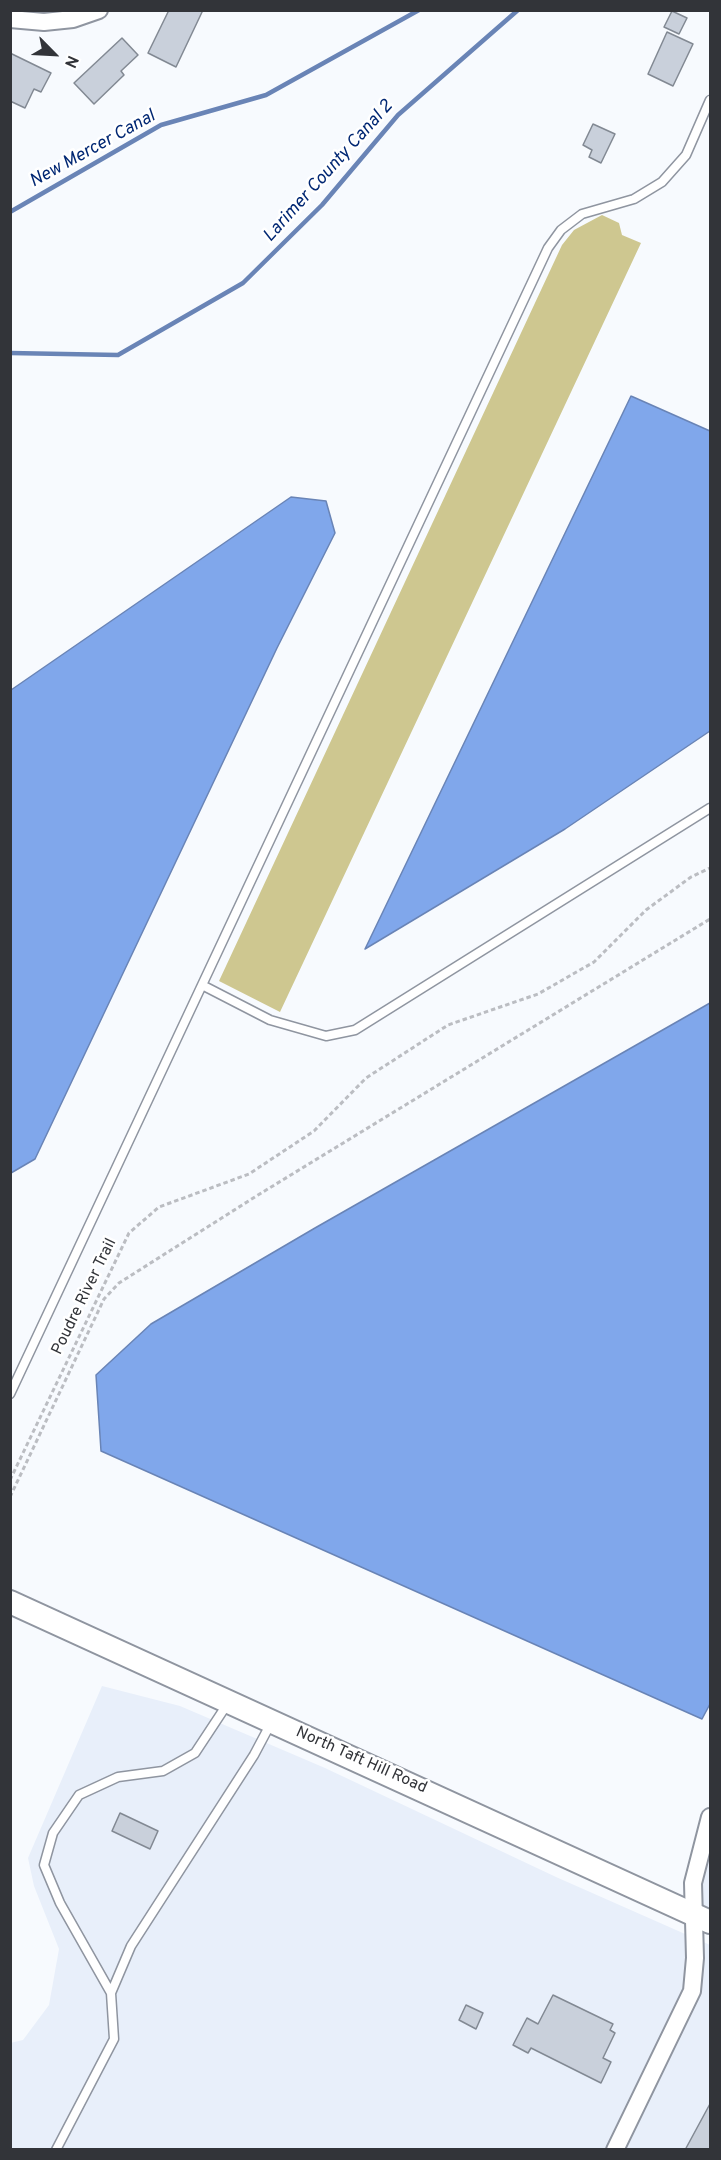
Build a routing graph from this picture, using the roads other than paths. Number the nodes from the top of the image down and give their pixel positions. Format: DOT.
graph roads {
  1 [pos="99,10"];
  2 [pos="10,19"];
  3 [pos="711,100"];
  4 [pos="711,808"];
  5 [pos="202,985"];
  6 [pos="10,1394"];
  7 [pos="10,1602"];
  8 [pos="230,1701"];
  9 [pos="272,1722"];
  10 [pos="711,1817"];
  11 [pos="703,1918"];
  12 [pos="111,1993"];
  13 [pos="56,2150"];
  14 [pos="615,2150"];
  1 -- 2 [label="street"];
  3 -- 5 [label="lane"];
  4 -- 5 [label="lane"];
  5 -- 6 [label="lane"];
  7 -- 8 [label="main road, North Taft Hill Road"];
  8 -- 9 [label="main road, North Taft Hill Road"];
  8 -- 12 [label="lane"];
  9 -- 11 [label="main road, North Taft Hill Road"];
  9 -- 12 [label="lane"];
  10 -- 11 [label="street"];
  11 -- 14 [label="street"];
  12 -- 13 [label="lane"];
}
